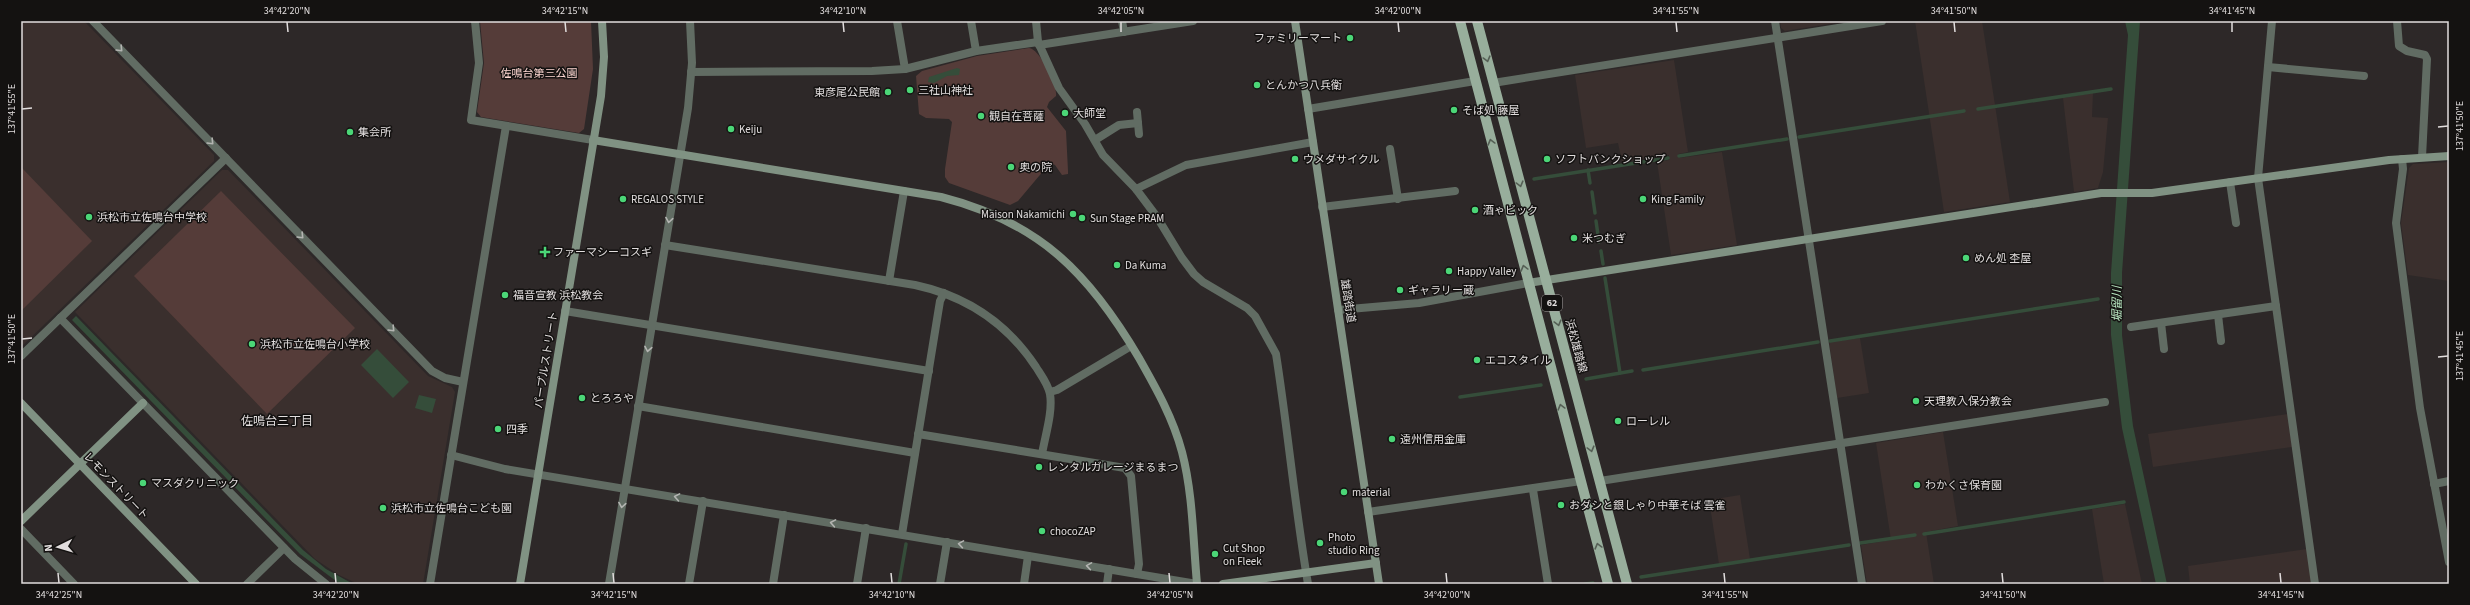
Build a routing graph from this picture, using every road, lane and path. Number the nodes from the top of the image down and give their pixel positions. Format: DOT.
graph roads {
  1 [pos="93,21"];
  2 [pos="475,21"];
  3 [pos="602,21"];
  4 [pos="690,21"];
  5 [pos="897,21"];
  6 [pos="971,21"];
  7 [pos="1036,21"];
  8 [pos="1122,21"];
  9 [pos="1193,21"];
  10 [pos="1295,21"];
  11 [pos="1460,21"];
  12 [pos="1477,21"];
  13 [pos="1775,21"];
  14 [pos="1882,21"];
  15 [pos="2272,21"];
  16 [pos="2397,21"];
  17 [pos="1124,32"];
  18 [pos="1778,37"];
  19 [pos="1038,43"];
  20 [pos="976,51"];
  21 [pos="2268,67"];
  22 [pos="905,68"];
  23 [pos="691,72"];
  24 [pos="2364,76"];
  25 [pos="1475,81"];
  26 [pos="1493,83"];
  27 [pos="1308,109"];
  28 [pos="1137,112"];
  29 [pos="1138,123"];
  30 [pos="506,126"];
  31 [pos="1139,134"];
  32 [pos="594,140"];
  33 [pos="1095,140"];
  34 [pos="1313,142"];
  35 [pos="1390,150"];
  36 [pos="680,154"];
  37 [pos="2449,156"];
  38 [pos="2422,157"];
  39 [pos="226,158"];
  40 [pos="2402,159"];
  41 [pos="2258,178"];
  42 [pos="2230,182"];
  43 [pos="1136,189"];
  44 [pos="904,191"];
  45 [pos="1455,191"];
  46 [pos="1398,199"];
  47 [pos="1322,207"];
  48 [pos="2236,224"];
  49 [pos="1809,239"];
  50 [pos="665,245"];
  51 [pos="1546,280"];
  52 [pos="889,281"];
  53 [pos="1528,283"];
  54 [pos="944,293"];
  55 [pos="2276,306"];
  56 [pos="565,310"];
  57 [pos="1338,310"];
  58 [pos="2218,315"];
  59 [pos="60,318"];
  60 [pos="2161,323"];
  61 [pos="652,325"];
  62 [pos="2132,327"];
  63 [pos="2221,341"];
  64 [pos="1131,346"];
  65 [pos="2164,349"];
  66 [pos="21,356"];
  67 [pos="929,371"];
  68 [pos="463,382"];
  69 [pos="1050,392"];
  70 [pos="2105,402"];
  71 [pos="21,403"];
  72 [pos="143,403"];
  73 [pos="638,406"];
  74 [pos="918,434"];
  75 [pos="1840,443"];
  76 [pos="915,453"];
  77 [pos="1042,454"];
  78 [pos="451,455"];
  79 [pos="80,464"];
  80 [pos="538,473"];
  81 [pos="1581,481"];
  82 [pos="1600,481"];
  83 [pos="2449,481"];
  84 [pos="2434,484"];
  85 [pos="624,488"];
  86 [pos="1533,490"];
  87 [pos="703,501"];
  88 [pos="1368,512"];
  89 [pos="784,515"];
  90 [pos="21,521"];
  91 [pos="866,528"];
  92 [pos="21,530"];
  93 [pos="902,534"];
  94 [pos="947,542"];
  95 [pos="284,548"];
  96 [pos="1028,556"];
  97 [pos="2449,562"];
  98 [pos="1376,563"];
  99 [pos="1109,569"];
  100 [pos="1306,573"];
  101 [pos="1137,574"];
  102 [pos="74,584"];
  103 [pos="196,584"];
  104 [pos="247,584"];
  105 [pos="326,584"];
  106 [pos="430,584"];
  107 [pos="520,584"];
  108 [pos="609,584"];
  109 [pos="689,584"];
  110 [pos="773,584"];
  111 [pos="857,584"];
  112 [pos="940,584"];
  113 [pos="1024,584"];
  114 [pos="1106,584"];
  115 [pos="1197,584"];
  116 [pos="1224,584"];
  117 [pos="1308,584"];
  118 [pos="1379,584"];
  119 [pos="1548,584"];
  120 [pos="1608,584"];
  121 [pos="1627,584"];
  122 [pos="1862,584"];
  123 [pos="2315,584"];
  1 -- 39 [label="street, one-way"];
  2 -- 30 [label="street"];
  3 -- 32 [label="street, パープルストリート"];
  4 -- 23 [label="street"];
  5 -- 22 [label="street"];
  6 -- 20 [label="street"];
  7 -- 19 [label="street"];
  8 -- 17 [label="street"];
  9 -- 17 [label="street"];
  10 -- 27 [label="street, 雄踏街道"];
  11 -- 25 [label="main road, 62"];
  12 -- 26 [label="main road, 浜松雄踏線 / 62, one-way"];
  13 -- 18 [label="street"];
  14 -- 18 [label="street"];
  15 -- 21 [label="street"];
  16 -- 38 [label="street"];
  17 -- 19 [label="street"];
  18 -- 26 [label="street"];
  18 -- 49 [label="street"];
  19 -- 20 [label="street"];
  19 -- 33 [label="street"];
  20 -- 22 [label="street"];
  21 -- 24 [label="street"];
  21 -- 41 [label="street"];
  22 -- 23 [label="street"];
  23 -- 36 [label="street"];
  25 -- 27 [label="street"];
  53 -- 25 [label="main road, 62, one-way"];
  26 -- 51 [label="main road, 浜松雄踏線 / 62, one-way"];
  27 -- 34 [label="street, 雄踏街道"];
  28 -- 29 [label="street"];
  29 -- 31 [label="street"];
  29 -- 33 [label="street"];
  30 -- 32 [label="street"];
  30 -- 68 [label="street"];
  32 -- 36 [label="street"];
  32 -- 56 [label="street, パープルストリート"];
  33 -- 43 [label="street"];
  34 -- 43 [label="street"];
  34 -- 47 [label="street, 雄踏街道"];
  35 -- 46 [label="street"];
  36 -- 44 [label="street"];
  36 -- 50 [label="street, one-way"];
  37 -- 38 [label="street"];
  38 -- 40 [label="street"];
  39 -- 59 [label="street"];
  39 -- 68 [label="street, one-way"];
  40 -- 41 [label="street"];
  40 -- 84 [label="street"];
  41 -- 42 [label="street"];
  41 -- 55 [label="street"];
  42 -- 48 [label="street"];
  42 -- 49 [label="street"];
  43 -- 100 [label="street"];
  44 -- 52 [label="street"];
  44 -- 64 [label="street"];
  45 -- 46 [label="street"];
  46 -- 47 [label="street"];
  47 -- 57 [label="street, 雄踏街道"];
  49 -- 51 [label="street"];
  49 -- 75 [label="street"];
  50 -- 52 [label="street"];
  50 -- 61 [label="street"];
  51 -- 53 [label="street"];
  51 -- 82 [label="main road, 浜松雄踏線 / 62, one-way"];
  52 -- 54 [label="street"];
  53 -- 57 [label="street"];
  81 -- 53 [label="main road, 62, one-way"];
  54 -- 67 [label="street"];
  54 -- 69 [label="street"];
  55 -- 58 [label="street"];
  55 -- 123 [label="street"];
  56 -- 61 [label="street"];
  56 -- 80 [label="street, パープルストリート"];
  57 -- 88 [label="street, 雄踏街道"];
  58 -- 60 [label="street"];
  58 -- 63 [label="street"];
  59 -- 66 [label="street"];
  59 -- 72 [label="street"];
  60 -- 62 [label="street"];
  60 -- 65 [label="street"];
  61 -- 67 [label="street"];
  61 -- 73 [label="street, one-way"];
  64 -- 69 [label="street"];
  64 -- 115 [label="street"];
  67 -- 74 [label="street"];
  68 -- 78 [label="street"];
  69 -- 77 [label="street"];
  70 -- 75 [label="street"];
  71 -- 79 [label="street, レモンストリート"];
  72 -- 79 [label="street"];
  72 -- 95 [label="street"];
  73 -- 76 [label="street"];
  73 -- 85 [label="street"];
  74 -- 76 [label="street"];
  74 -- 77 [label="street"];
  75 -- 82 [label="street"];
  75 -- 122 [label="street"];
  76 -- 93 [label="street"];
  77 -- 101 [label="street"];
  78 -- 80 [label="street"];
  78 -- 106 [label="street"];
  79 -- 90 [label="street"];
  79 -- 103 [label="street, レモンストリート"];
  80 -- 85 [label="street"];
  80 -- 107 [label="street, パープルストリート"];
  81 -- 86 [label="street"];
  120 -- 81 [label="main road, 62, one-way"];
  82 -- 121 [label="main road, 浜松雄踏線 / 62"];
  83 -- 84 [label="street"];
  84 -- 97 [label="street"];
  87 -- 85 [label="street, one-way"];
  85 -- 108 [label="street, one-way"];
  86 -- 88 [label="street"];
  86 -- 119 [label="street"];
  87 -- 89 [label="street"];
  87 -- 109 [label="street"];
  88 -- 98 [label="street, 雄踏街道"];
  91 -- 89 [label="street, one-way"];
  89 -- 110 [label="street"];
  91 -- 93 [label="street"];
  91 -- 111 [label="street"];
  92 -- 102 [label="street"];
  93 -- 94 [label="street"];
  96 -- 94 [label="street, one-way"];
  94 -- 112 [label="street"];
  95 -- 104 [label="street"];
  95 -- 105 [label="street"];
  99 -- 96 [label="street, one-way"];
  96 -- 113 [label="street"];
  98 -- 100 [label="street"];
  98 -- 118 [label="street, 雄踏街道"];
  99 -- 101 [label="street"];
  99 -- 114 [label="street"];
  100 -- 116 [label="street"];
  100 -- 117 [label="street"];
  101 -- 115 [label="street"];
}
